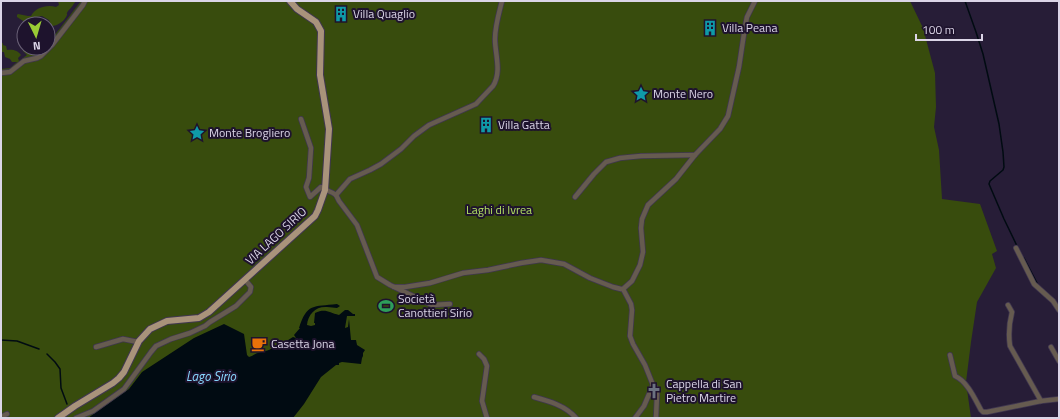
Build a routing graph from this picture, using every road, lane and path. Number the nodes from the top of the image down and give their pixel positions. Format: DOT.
graph roads {
  1 [pos="85,1"];
  2 [pos="290,1"];
  3 [pos="502,1"];
  4 [pos="755,1"];
  5 [pos="1,73"];
  6 [pos="301,119"];
  7 [pos="695,155"];
  8 [pos="325,190"];
  9 [pos="336,195"];
  10 [pos="575,197"];
  11 [pos="1016,248"];
  12 [pos="247,282"];
  13 [pos="394,286"];
  14 [pos="623,289"];
  15 [pos="450,304"];
  16 [pos="1008,304"];
  17 [pos="1059,310"];
  18 [pos="138,342"];
  19 [pos="96,347"];
  20 [pos="1051,347"];
  21 [pos="479,354"];
  22 [pos="950,355"];
  23 [pos="1059,361"];
  24 [pos="653,385"];
  25 [pos="534,397"];
  26 [pos="1059,399"];
  27 [pos="1041,401"];
  28 [pos="987,412"];
  29 [pos="7,414"];
  30 [pos="1,417"];
  31 [pos="59,417"];
  32 [pos="76,418"];
  33 [pos="487,418"];
  34 [pos="576,418"];
  35 [pos="635,418"];
  36 [pos="656,418"];
  37 [pos="988,418"];
  1 -- 5 [label="street"];
  2 -- 8 [label="main road, VIA LAGO SIRIO"];
  3 -- 9 [label="street"];
  4 -- 7 [label="street"];
  6 -- 8 [label="street"];
  7 -- 10 [label="street"];
  7 -- 14 [label="street"];
  8 -- 9 [label="street"];
  8 -- 18 [label="main road, VIA LAGO SIRIO"];
  9 -- 13 [label="street"];
  11 -- 17 [label="street"];
  12 -- 32 [label="street"];
  13 -- 14 [label="street"];
  13 -- 15 [label="street"];
  14 -- 24 [label="street"];
  16 -- 27 [label="street"];
  18 -- 19 [label="street"];
  18 -- 31 [label="main road, VIA LAGO SIRIO"];
  20 -- 23 [label="street"];
  21 -- 33 [label="street"];
  22 -- 28 [label="street"];
  24 -- 35 [label="street"];
  24 -- 36 [label="street"];
  25 -- 34 [label="street"];
  26 -- 27 [label="street"];
  27 -- 28 [label="street"];
  28 -- 37 [label="street"];
  29 -- 30 [label="street"];
}
